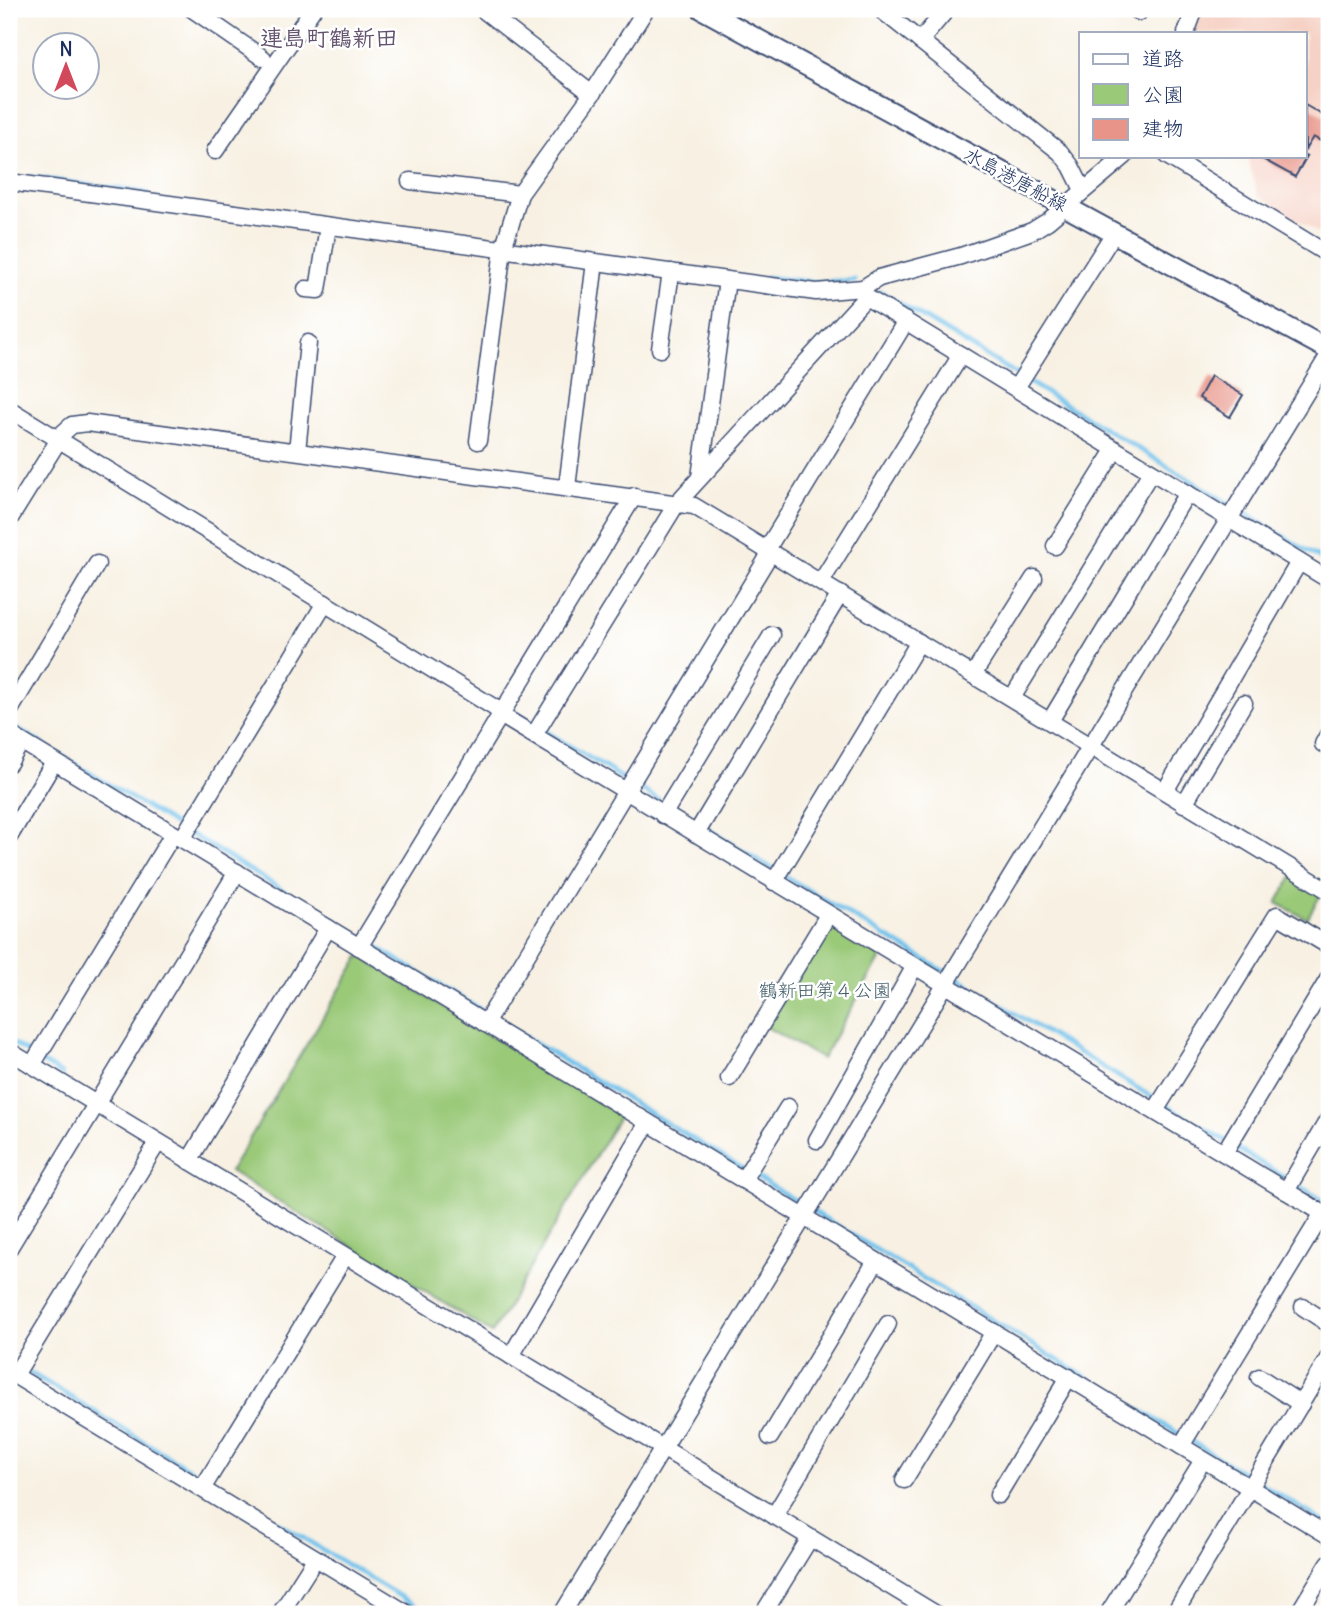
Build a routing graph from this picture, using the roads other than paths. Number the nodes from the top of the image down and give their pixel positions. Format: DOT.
graph roads {
  1 [pos="192,9"];
  2 [pos="313,9"];
  3 [pos="482,9"];
  4 [pos="646,9"];
  5 [pos="702,9"];
  6 [pos="880,9"];
  7 [pos="947,9"];
  8 [pos="1195,9"];
  9 [pos="1186,32"];
  10 [pos="920,41"];
  11 [pos="263,58"];
  12 [pos="592,93"];
  13 [pos="215,151"];
  14 [pos="1123,158"];
  15 [pos="1170,158"];
  16 [pos="410,181"];
  17 [pos="9,182"];
  18 [pos="1083,190"];
  19 [pos="520,194"];
  20 [pos="1065,206"];
  21 [pos="328,226"];
  22 [pos="1114,233"];
  23 [pos="505,244"];
  24 [pos="1329,256"];
  25 [pos="595,262"];
  26 [pos="671,272"];
  27 [pos="727,280"];
  28 [pos="318,290"];
  29 [pos="864,292"];
  30 [pos="906,321"];
  31 [pos="308,343"];
  32 [pos="660,349"];
  33 [pos="1329,352"];
  34 [pos="961,355"];
  35 [pos="1020,382"];
  36 [pos="9,409"];
  37 [pos="60,436"];
  38 [pos="478,441"];
  39 [pos="1115,450"];
  40 [pos="297,451"];
  41 [pos="1150,472"];
  42 [pos="700,477"];
  43 [pos="567,487"];
  44 [pos="1186,493"];
  45 [pos="634,496"];
  46 [pos="677,503"];
  47 [pos="1233,512"];
  48 [pos="9,520"];
  49 [pos="1055,546"];
  50 [pos="769,551"];
  51 [pos="1300,562"];
  52 [pos="97,564"];
  53 [pos="1034,578"];
  54 [pos="1329,580"];
  55 [pos="821,582"];
  56 [pos="840,594"];
  57 [pos="326,603"];
  58 [pos="772,635"];
  59 [pos="919,642"];
  60 [pos="973,675"];
  61 [pos="1012,698"];
  62 [pos="1244,704"];
  63 [pos="505,710"];
  64 [pos="9,712"];
  65 [pos="1049,721"];
  66 [pos="537,730"];
  67 [pos="15,738"];
  68 [pos="1091,746"];
  69 [pos="54,762"];
  70 [pos="9,763"];
  71 [pos="630,787"];
  72 [pos="1164,791"];
  73 [pos="1184,804"];
  74 [pos="667,809"];
  75 [pos="699,828"];
  76 [pos="182,834"];
  77 [pos="9,836"];
  78 [pos="237,872"];
  79 [pos="778,876"];
  80 [pos="1329,891"];
  81 [pos="828,915"];
  82 [pos="328,928"];
  83 [pos="362,942"];
  84 [pos="1329,946"];
  85 [pos="915,966"];
  86 [pos="1329,978"];
  87 [pos="950,979"];
  88 [pos="489,1018"];
  89 [pos="9,1051"];
  90 [pos="35,1061"];
  91 [pos="729,1079"];
  92 [pos="99,1100"];
  93 [pos="1158,1105"];
  94 [pos="788,1107"];
  95 [pos="1329,1118"];
  96 [pos="647,1124"];
  97 [pos="817,1140"];
  98 [pos="159,1142"];
  99 [pos="1228,1147"];
  100 [pos="191,1156"];
  101 [pos="747,1175"];
  102 [pos="1290,1185"];
  103 [pos="808,1211"];
  104 [pos="1326,1215"];
  105 [pos="9,1248"];
  106 [pos="345,1256"];
  107 [pos="876,1261"];
  108 [pos="1303,1307"];
  109 [pos="888,1324"];
  110 [pos="1329,1324"];
  111 [pos="994,1332"];
  112 [pos="513,1352"];
  113 [pos="1329,1357"];
  114 [pos="16,1370"];
  115 [pos="1069,1377"];
  116 [pos="1259,1377"];
  117 [pos="1301,1404"];
  118 [pos="770,1437"];
  119 [pos="1184,1441"];
  120 [pos="666,1445"];
  121 [pos="1203,1460"];
  122 [pos="904,1480"];
  123 [pos="206,1483"];
  124 [pos="1254,1483"];
  125 [pos="998,1495"];
  126 [pos="777,1512"];
  127 [pos="1329,1536"];
  128 [pos="810,1538"];
  129 [pos="316,1559"];
  130 [pos="1329,1563"];
  131 [pos="400,1612"];
  132 [pos="927,1612"];
  133 [pos="280,1614"];
  134 [pos="562,1614"];
  135 [pos="763,1614"];
  136 [pos="1108,1614"];
  137 [pos="1174,1614"];
  138 [pos="1298,1614"];
  1 -- 11 [label="street"];
  2 -- 13 [label="street"];
  3 -- 12 [label="street"];
  4 -- 12 [label="street"];
  5 -- 20 [label="main road, 水島港唐船線"];
  6 -- 10 [label="street"];
  7 -- 10 [label="street"];
  8 -- 9 [label="street"];
  10 -- 18 [label="street"];
  12 -- 19 [label="street"];
  14 -- 18 [label="street"];
  15 -- 24 [label="street"];
  16 -- 19 [label="street"];
  17 -- 21 [label="street"];
  18 -- 20 [label="street"];
  19 -- 23 [label="street"];
  20 -- 22 [label="main road, 水島港唐船線"];
  20 -- 29 [label="street"];
  21 -- 23 [label="street"];
  21 -- 28 [label="street"];
  22 -- 33 [label="main road, 水島港唐船線"];
  22 -- 35 [label="street"];
  23 -- 25 [label="street"];
  23 -- 38 [label="street"];
  25 -- 26 [label="street"];
  25 -- 43 [label="street"];
  26 -- 27 [label="street"];
  26 -- 32 [label="street"];
  27 -- 29 [label="street"];
  27 -- 42 [label="street"];
  29 -- 30 [label="street"];
  29 -- 42 [label="street"];
  30 -- 34 [label="street"];
  30 -- 50 [label="street"];
  31 -- 40 [label="street"];
  33 -- 47 [label="street"];
  34 -- 35 [label="street"];
  34 -- 55 [label="street"];
  35 -- 39 [label="street"];
  36 -- 37 [label="street"];
  37 -- 40 [label="street"];
  37 -- 48 [label="street"];
  37 -- 57 [label="street"];
  39 -- 41 [label="street"];
  39 -- 49 [label="street"];
  40 -- 43 [label="street"];
  41 -- 44 [label="street"];
  41 -- 61 [label="street"];
  42 -- 46 [label="street"];
  43 -- 45 [label="street"];
  44 -- 47 [label="street"];
  44 -- 65 [label="street"];
  45 -- 46 [label="street"];
  45 -- 63 [label="street"];
  46 -- 50 [label="street"];
  46 -- 66 [label="street"];
  47 -- 51 [label="street"];
  47 -- 68 [label="street"];
  50 -- 55 [label="street"];
  50 -- 71 [label="street"];
  51 -- 54 [label="street"];
  51 -- 72 [label="street"];
  52 -- 64 [label="street"];
  53 -- 60 [label="street"];
  55 -- 56 [label="street"];
  56 -- 59 [label="street"];
  56 -- 75 [label="street"];
  57 -- 63 [label="street"];
  57 -- 76 [label="street"];
  58 -- 74 [label="street"];
  59 -- 60 [label="street"];
  59 -- 79 [label="street"];
  60 -- 61 [label="street"];
  61 -- 65 [label="street"];
  62 -- 73 [label="street"];
  63 -- 66 [label="street"];
  63 -- 83 [label="street"];
  65 -- 68 [label="street"];
  66 -- 71 [label="street"];
  67 -- 69 [label="street"];
  67 -- 70 [label="street"];
  68 -- 72 [label="street"];
  68 -- 87 [label="street"];
  69 -- 76 [label="street"];
  69 -- 77 [label="street"];
  71 -- 74 [label="street"];
  71 -- 88 [label="street"];
  72 -- 73 [label="street"];
  73 -- 80 [label="street"];
  74 -- 75 [label="street"];
  75 -- 79 [label="street"];
  76 -- 78 [label="street"];
  76 -- 90 [label="street"];
  78 -- 82 [label="street"];
  78 -- 92 [label="street"];
  79 -- 81 [label="street"];
  81 -- 85 [label="street"];
  81 -- 91 [label="street"];
  82 -- 83 [label="street"];
  82 -- 100 [label="street"];
  83 -- 88 [label="street"];
  84 -- 93 [label="street"];
  85 -- 87 [label="street"];
  85 -- 97 [label="street"];
  86 -- 99 [label="street"];
  87 -- 93 [label="street"];
  87 -- 103 [label="street"];
  88 -- 96 [label="street"];
  89 -- 90 [label="street"];
  90 -- 92 [label="street"];
  92 -- 98 [label="street"];
  92 -- 105 [label="street"];
  93 -- 99 [label="street"];
  94 -- 101 [label="street"];
  95 -- 102 [label="street"];
  96 -- 101 [label="street"];
  96 -- 112 [label="street"];
  98 -- 100 [label="street"];
  98 -- 114 [label="street"];
  99 -- 102 [label="street"];
  100 -- 106 [label="street"];
  101 -- 103 [label="street"];
  102 -- 104 [label="street"];
  103 -- 107 [label="street"];
  103 -- 120 [label="street"];
  104 -- 119 [label="street"];
  106 -- 112 [label="street"];
  106 -- 123 [label="street"];
  107 -- 111 [label="street"];
  107 -- 118 [label="street"];
  108 -- 110 [label="street"];
  109 -- 126 [label="street"];
  111 -- 115 [label="street"];
  111 -- 122 [label="street"];
  112 -- 120 [label="street"];
  113 -- 117 [label="street"];
  114 -- 123 [label="street"];
  115 -- 119 [label="street"];
  115 -- 125 [label="street"];
  116 -- 117 [label="street"];
  117 -- 124 [label="street"];
  119 -- 121 [label="street"];
  120 -- 126 [label="street"];
  120 -- 134 [label="street"];
  121 -- 124 [label="street"];
  121 -- 136 [label="street"];
  123 -- 129 [label="street"];
  124 -- 127 [label="street"];
  124 -- 137 [label="street"];
  126 -- 128 [label="street"];
  128 -- 132 [label="street"];
  128 -- 135 [label="street"];
  129 -- 131 [label="street"];
  129 -- 133 [label="street"];
  130 -- 138 [label="street"];
}
